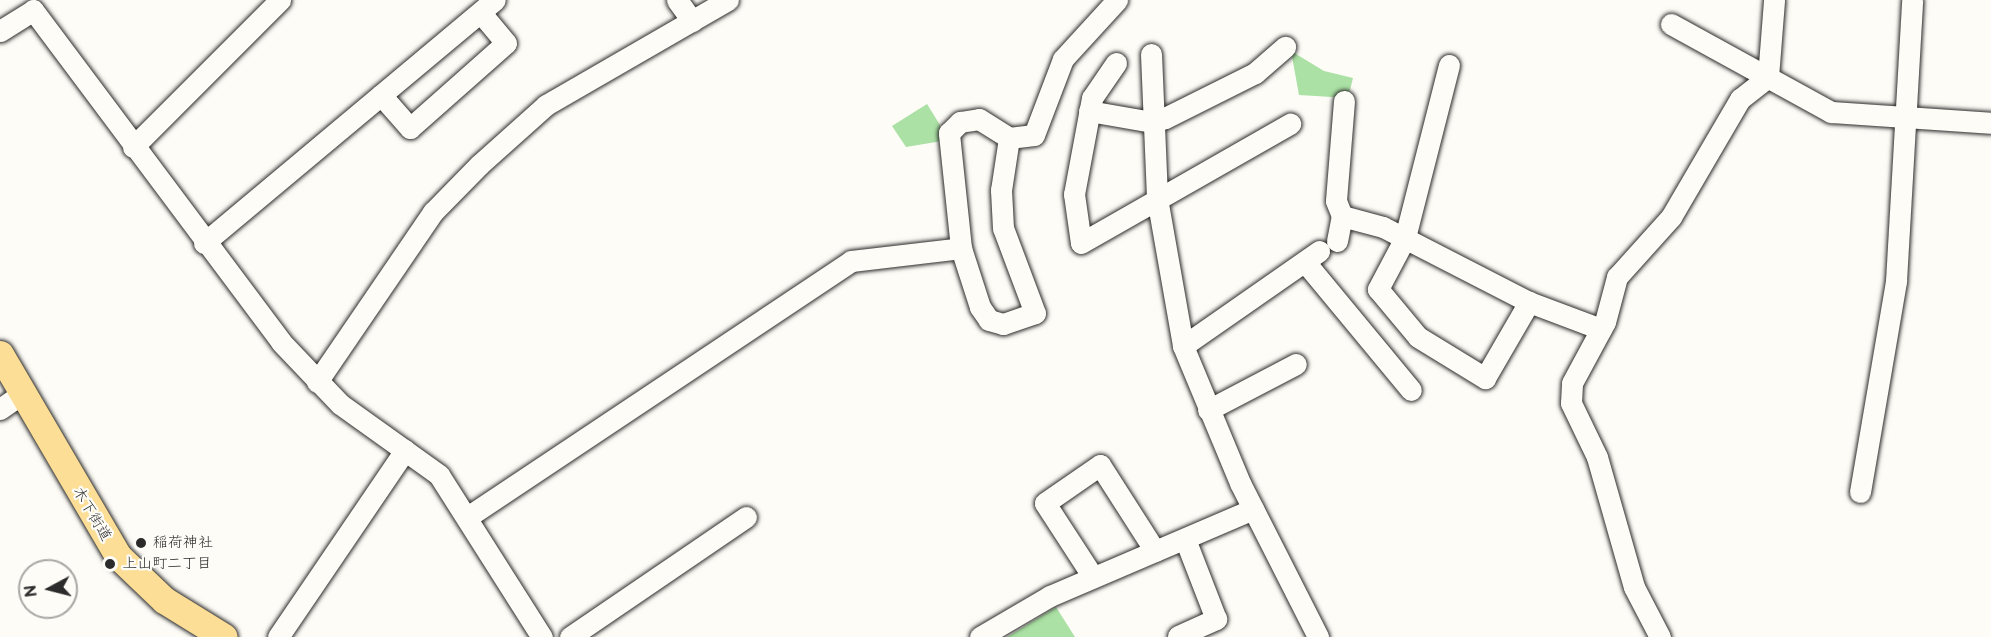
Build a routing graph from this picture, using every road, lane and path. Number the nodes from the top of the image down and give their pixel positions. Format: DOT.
graph roads {
  1 [pos="280,0"];
  2 [pos="677,0"];
  3 [pos="728,0"];
  4 [pos="1117,0"];
  5 [pos="1774,0"];
  6 [pos="1912,0"];
  7 [pos="486,5"];
  8 [pos="692,21"];
  9 [pos="1671,24"];
  10 [pos="0,31"];
  11 [pos="1285,47"];
  12 [pos="1151,54"];
  13 [pos="1116,63"];
  14 [pos="1449,65"];
  15 [pos="1768,77"];
  16 [pos="381,95"];
  17 [pos="1344,101"];
  18 [pos="1089,111"];
  19 [pos="1903,116"];
  20 [pos="1152,122"];
  21 [pos="1991,123"];
  22 [pos="1290,124"];
  23 [pos="1009,138"];
  24 [pos="133,147"];
  25 [pos="1157,198"];
  26 [pos="1342,216"];
  27 [pos="1405,238"];
  28 [pos="204,243"];
  29 [pos="961,248"];
  30 [pos="1320,251"];
  31 [pos="1529,302"];
  32 [pos="1601,329"];
  33 [pos="1183,346"];
  34 [pos="0,354"];
  35 [pos="1296,364"];
  36 [pos="317,382"];
  37 [pos="1412,390"];
  38 [pos="22,393"];
  39 [pos="0,409"];
  40 [pos="1208,410"];
  41 [pos="405,450"];
  42 [pos="1860,492"];
  43 [pos="1253,509"];
  44 [pos="469,516"];
  45 [pos="746,517"];
  46 [pos="1185,539"];
  47 [pos="1155,551"];
  48 [pos="1093,577"];
  49 [pos="1178,636"];
  50 [pos="224,637"];
  51 [pos="278,637"];
  52 [pos="542,637"];
  53 [pos="570,637"];
  54 [pos="980,637"];
  55 [pos="1318,637"];
  56 [pos="1660,637"];
  1 -- 24 [label="street"];
  2 -- 8 [label="street"];
  3 -- 8 [label="street"];
  4 -- 23 [label="street"];
  5 -- 15 [label="street"];
  6 -- 19 [label="street"];
  7 -- 16 [label="street"];
  7 -- 16 [label="street"];
  8 -- 36 [label="street"];
  9 -- 15 [label="street"];
  10 -- 24 [label="street"];
  11 -- 20 [label="street"];
  12 -- 20 [label="street"];
  13 -- 18 [label="street"];
  14 -- 27 [label="street"];
  15 -- 19 [label="street"];
  15 -- 32 [label="street"];
  16 -- 28 [label="street"];
  17 -- 26 [label="street"];
  18 -- 20 [label="street"];
  18 -- 25 [label="street"];
  19 -- 21 [label="street"];
  19 -- 42 [label="street"];
  20 -- 25 [label="street"];
  22 -- 25 [label="street"];
  23 -- 29 [label="street"];
  23 -- 29 [label="street"];
  24 -- 28 [label="street"];
  25 -- 33 [label="street"];
  26 -- 27 [label="street"];
  26 -- 30 [label="street"];
  27 -- 31 [label="street"];
  27 -- 31 [label="street"];
  28 -- 36 [label="street"];
  29 -- 44 [label="street"];
  30 -- 33 [label="street"];
  30 -- 37 [label="street"];
  31 -- 32 [label="street"];
  32 -- 56 [label="street"];
  33 -- 40 [label="street"];
  34 -- 38 [label="main road, 木下街道"];
  35 -- 40 [label="street"];
  36 -- 41 [label="street"];
  38 -- 39 [label="street"];
  38 -- 50 [label="main road, 木下街道"];
  40 -- 43 [label="street"];
  41 -- 44 [label="street"];
  41 -- 51 [label="street"];
  43 -- 46 [label="street"];
  43 -- 55 [label="street"];
  44 -- 52 [label="street"];
  45 -- 53 [label="street"];
  46 -- 47 [label="street"];
  46 -- 49 [label="street"];
  47 -- 48 [label="street"];
  47 -- 48 [label="street"];
  48 -- 54 [label="street"];
}
